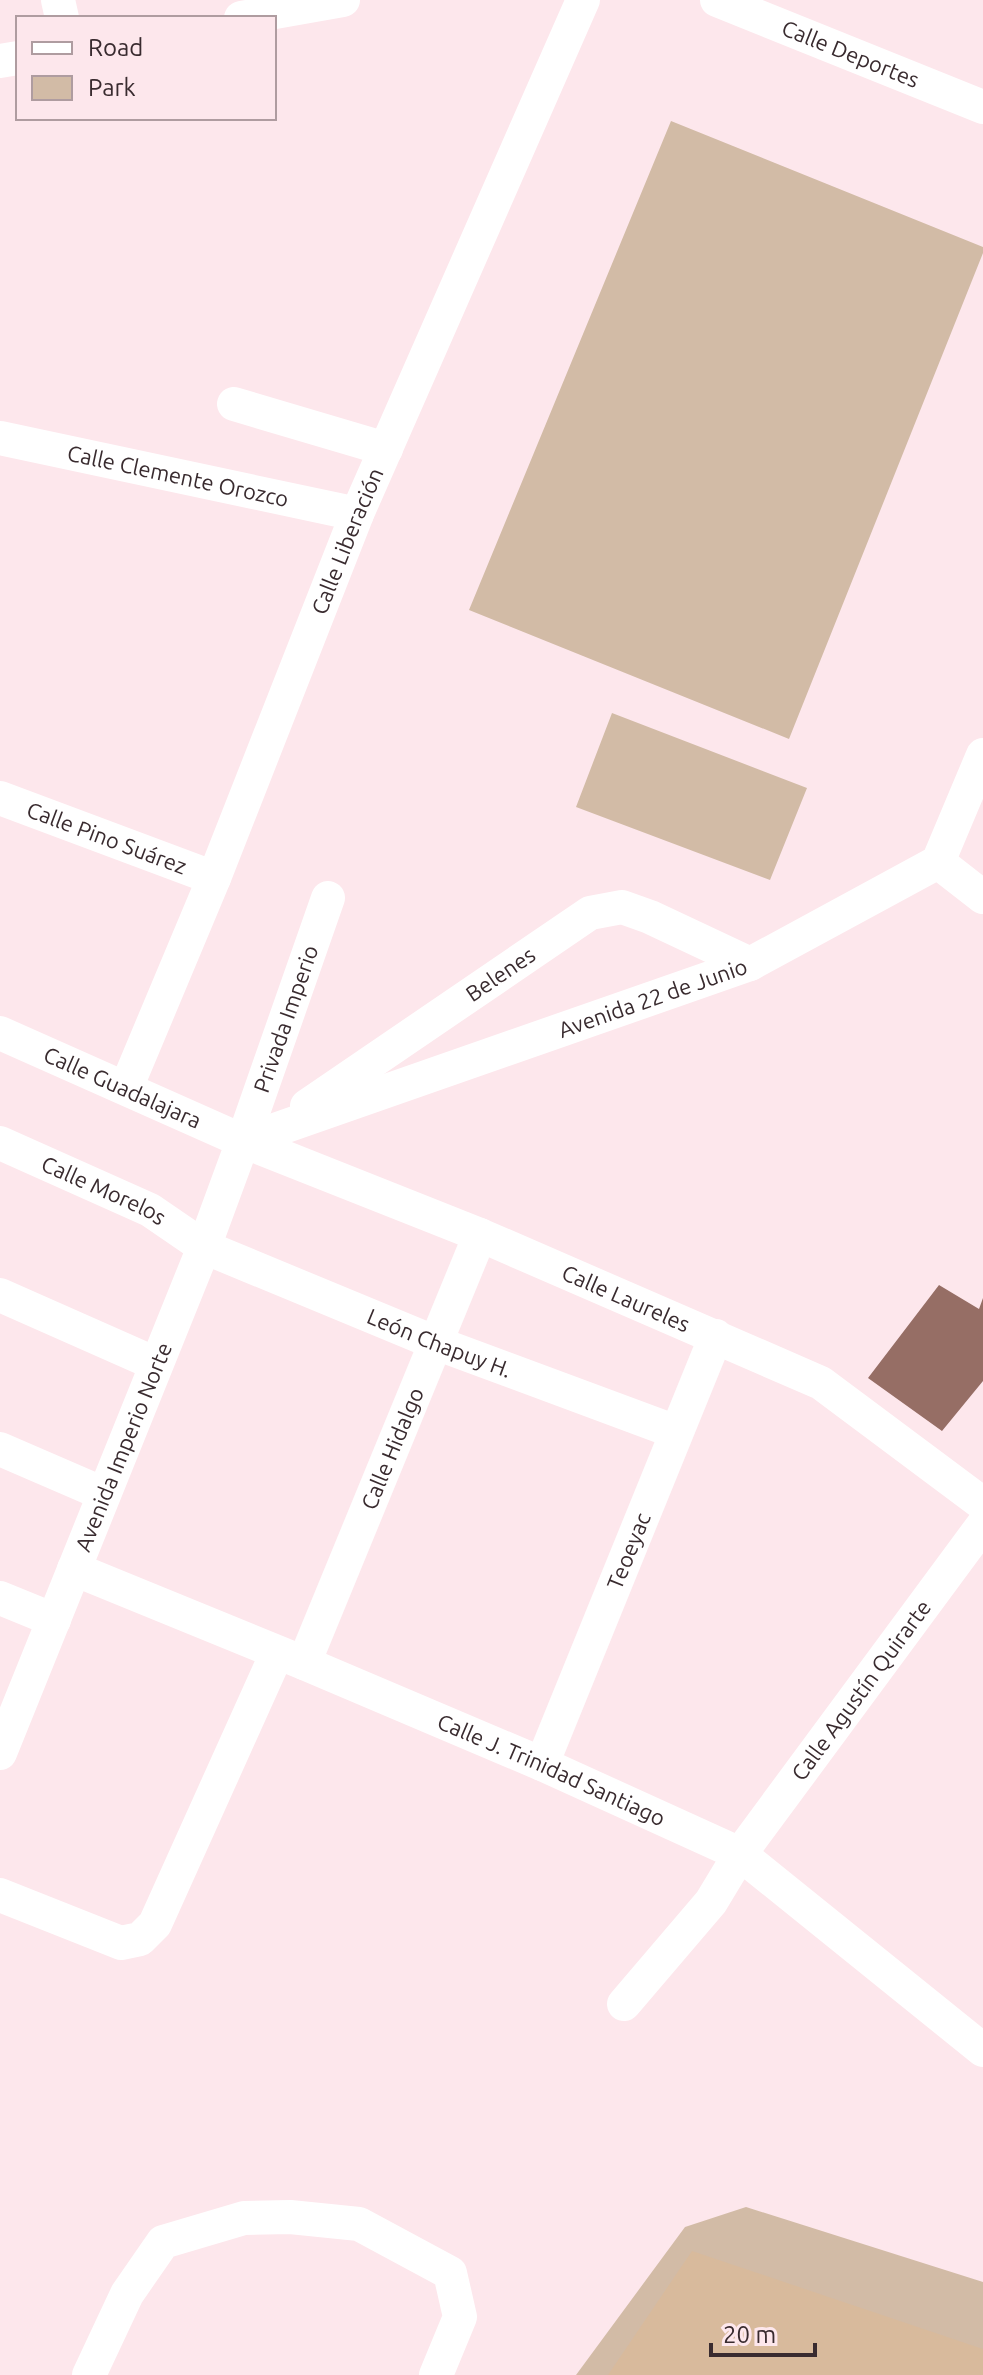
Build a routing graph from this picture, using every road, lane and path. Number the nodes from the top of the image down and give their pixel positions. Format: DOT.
graph roads {
  1 [pos="343,0"];
  2 [pos="583,0"];
  3 [pos="717,0"];
  4 [pos="252,16"];
  5 [pos="983,107"];
  6 [pos="234,404"];
  7 [pos="0,438"];
  8 [pos="386,449"];
  9 [pos="357,514"];
  10 [pos="983,755"];
  11 [pos="0,798"];
  12 [pos="938,862"];
  13 [pos="214,878"];
  14 [pos="983,897"];
  15 [pos="328,898"];
  16 [pos="750,964"];
  17 [pos="0,1033"];
  18 [pos="126,1088"];
  19 [pos="256,1137"];
  20 [pos="0,1143"];
  21 [pos="480,1235"];
  22 [pos="204,1247"];
  23 [pos="0,1295"];
  24 [pos="716,1336"];
  25 [pos="436,1343"];
  26 [pos="156,1364"];
  27 [pos="676,1432"];
  28 [pos="0,1449"];
  29 [pos="104,1494"];
  30 [pos="983,1504"];
  31 [pos="983,1525"];
  32 [pos="74,1569"];
  33 [pos="0,1598"];
  34 [pos="54,1620"];
  35 [pos="291,1658"];
  36 [pos="0,1753"];
  37 [pos="542,1764"];
  38 [pos="740,1854"];
  39 [pos="0,1895"];
  40 [pos="624,2004"];
  41 [pos="983,2050"];
  42 [pos="89,2375"];
  43 [pos="436,2375"];
  1 -- 4 [label="street"];
  2 -- 8 [label="street, Calle Liberación"];
  3 -- 5 [label="street, Calle Deportes"];
  6 -- 8 [label="street"];
  7 -- 9 [label="street, Calle Clemente Orozco"];
  8 -- 9 [label="street, Calle Liberación"];
  9 -- 13 [label="street, Calle Liberación"];
  10 -- 12 [label="street"];
  11 -- 13 [label="street, Calle Pino Suárez"];
  12 -- 14 [label="street"];
  12 -- 16 [label="street, Avenida 22 de Junio"];
  13 -- 18 [label="street, Calle Liberación"];
  15 -- 19 [label="street, Privada Imperio"];
  16 -- 19 [label="street, Avenida 22 de Junio"];
  16 -- 19 [label="street, Belenes"];
  17 -- 18 [label="street, Calle Guadalajara"];
  18 -- 19 [label="street, Calle Guadalajara"];
  19 -- 21 [label="street, Calle Laureles"];
  19 -- 22 [label="street, Avenida Imperio Norte"];
  20 -- 22 [label="street, Calle Morelos"];
  21 -- 24 [label="street, Calle Laureles"];
  21 -- 25 [label="street, Calle Hidalgo"];
  22 -- 25 [label="street, León Chapuy H."];
  22 -- 26 [label="street, Avenida Imperio Norte"];
  23 -- 26 [label="street"];
  24 -- 27 [label="street, Teoeyac"];
  24 -- 30 [label="street, Calle Laureles"];
  25 -- 27 [label="street, León Chapuy H."];
  25 -- 35 [label="street, Calle Hidalgo"];
  26 -- 29 [label="street, Avenida Imperio Norte"];
  27 -- 37 [label="street, Teoeyac"];
  28 -- 29 [label="street"];
  29 -- 32 [label="street, Avenida Imperio Norte"];
  31 -- 38 [label="street, Calle Agustín Quirarte"];
  32 -- 34 [label="street, Avenida Imperio Norte"];
  32 -- 35 [label="street, Calle J. Trinidad Santiago"];
  33 -- 34 [label="street"];
  34 -- 36 [label="street, Avenida Imperio Norte"];
  35 -- 37 [label="street, Calle J. Trinidad Santiago"];
  35 -- 39 [label="street, Calle Hidalgo"];
  37 -- 38 [label="street, Calle J. Trinidad Santiago"];
  38 -- 40 [label="street, Calle Agustín Quirarte"];
  38 -- 41 [label="street, Calle J. Trinidad Santiago"];
  42 -- 43 [label="street"];
}
